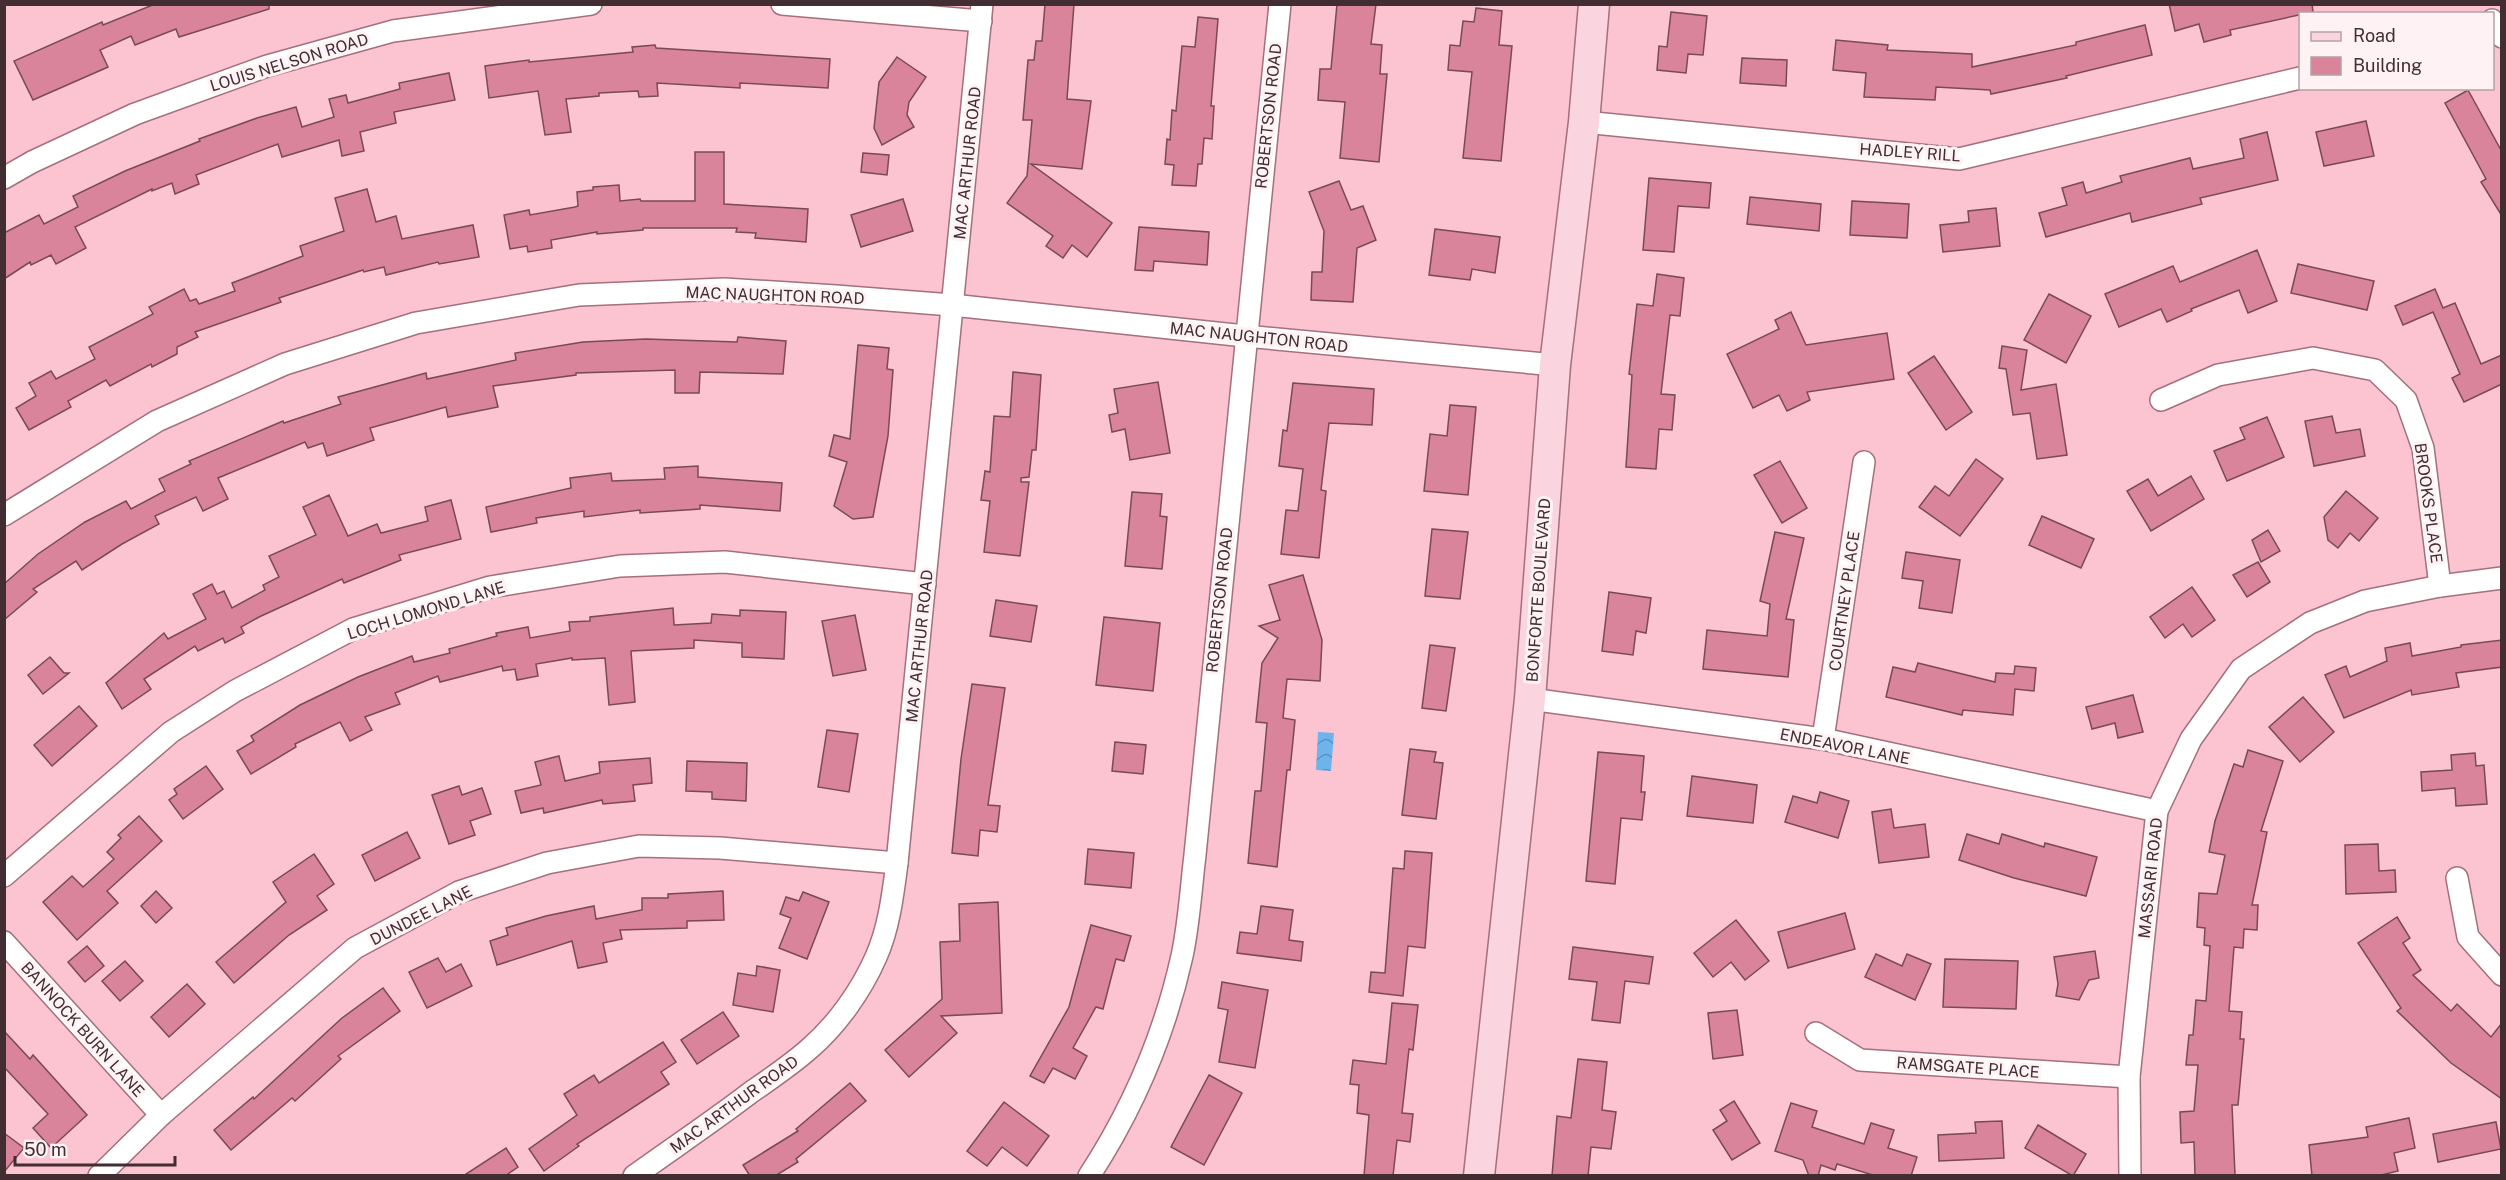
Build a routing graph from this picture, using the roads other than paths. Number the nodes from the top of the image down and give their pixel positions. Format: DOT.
graph roads {
  1 [pos="591,4"];
  2 [pos="782,4"];
  3 [pos="1280,4"];
  4 [pos="1594,4"];
  5 [pos="981,13"];
  6 [pos="2299,78"];
  7 [pos="1584,122"];
  8 [pos="4,178"];
  9 [pos="952,305"];
  10 [pos="1245,336"];
  11 [pos="1555,365"];
  12 [pos="2161,400"];
  13 [pos="1864,462"];
  14 [pos="4,515"];
  15 [pos="2502,578"];
  16 [pos="925,585"];
  17 [pos="2440,586"];
  18 [pos="1530,699"];
  19 [pos="1823,740"];
  20 [pos="2157,811"];
  21 [pos="897,863"];
  22 [pos="4,876"];
  23 [pos="2457,878"];
  24 [pos="4,942"];
  25 [pos="2502,975"];
  26 [pos="1816,1033"];
  27 [pos="2128,1077"];
  28 [pos="161,1115"];
  29 [pos="99,1176"];
  30 [pos="634,1176"];
  31 [pos="1089,1176"];
  32 [pos="1479,1176"];
  33 [pos="2130,1176"];
  1 -- 8 [label="street, LOUIS NELSON ROAD"];
  2 -- 5 [label="street"];
  3 -- 10 [label="street, ROBERTSON ROAD"];
  4 -- 7 [label="main road, BONFORTE BOULEVARD"];
  5 -- 9 [label="street, MAC ARTHUR ROAD"];
  6 -- 7 [label="street, HADLEY RILL"];
  7 -- 11 [label="main road, BONFORTE BOULEVARD"];
  9 -- 10 [label="street, MAC NAUGHTON ROAD"];
  9 -- 14 [label="street, MAC NAUGHTON ROAD"];
  9 -- 16 [label="street, MAC ARTHUR ROAD"];
  10 -- 11 [label="street, MAC NAUGHTON ROAD"];
  10 -- 31 [label="street, ROBERTSON ROAD"];
  11 -- 18 [label="main road, BONFORTE BOULEVARD"];
  12 -- 17 [label="street, BROOKS PLACE"];
  13 -- 19 [label="street, COURTNEY PLACE"];
  15 -- 17 [label="street, MASSARI ROAD"];
  16 -- 21 [label="street, MAC ARTHUR ROAD"];
  16 -- 22 [label="street, LOCH LOMOND LANE"];
  17 -- 20 [label="street, MASSARI ROAD"];
  18 -- 19 [label="street, ENDEAVOR LANE"];
  18 -- 32 [label="main road, BONFORTE BOULEVARD"];
  19 -- 20 [label="street, ENDEAVOR LANE"];
  20 -- 27 [label="street, MASSARI ROAD"];
  21 -- 28 [label="street, DUNDEE LANE"];
  21 -- 30 [label="street, MAC ARTHUR ROAD"];
  23 -- 25 [label="street"];
  24 -- 28 [label="street, BANNOCK BURN LANE"];
  26 -- 27 [label="street, RAMSGATE PLACE"];
  27 -- 33 [label="street, MASSARI ROAD"];
  28 -- 29 [label="street, DUNDEE LANE"];
}
